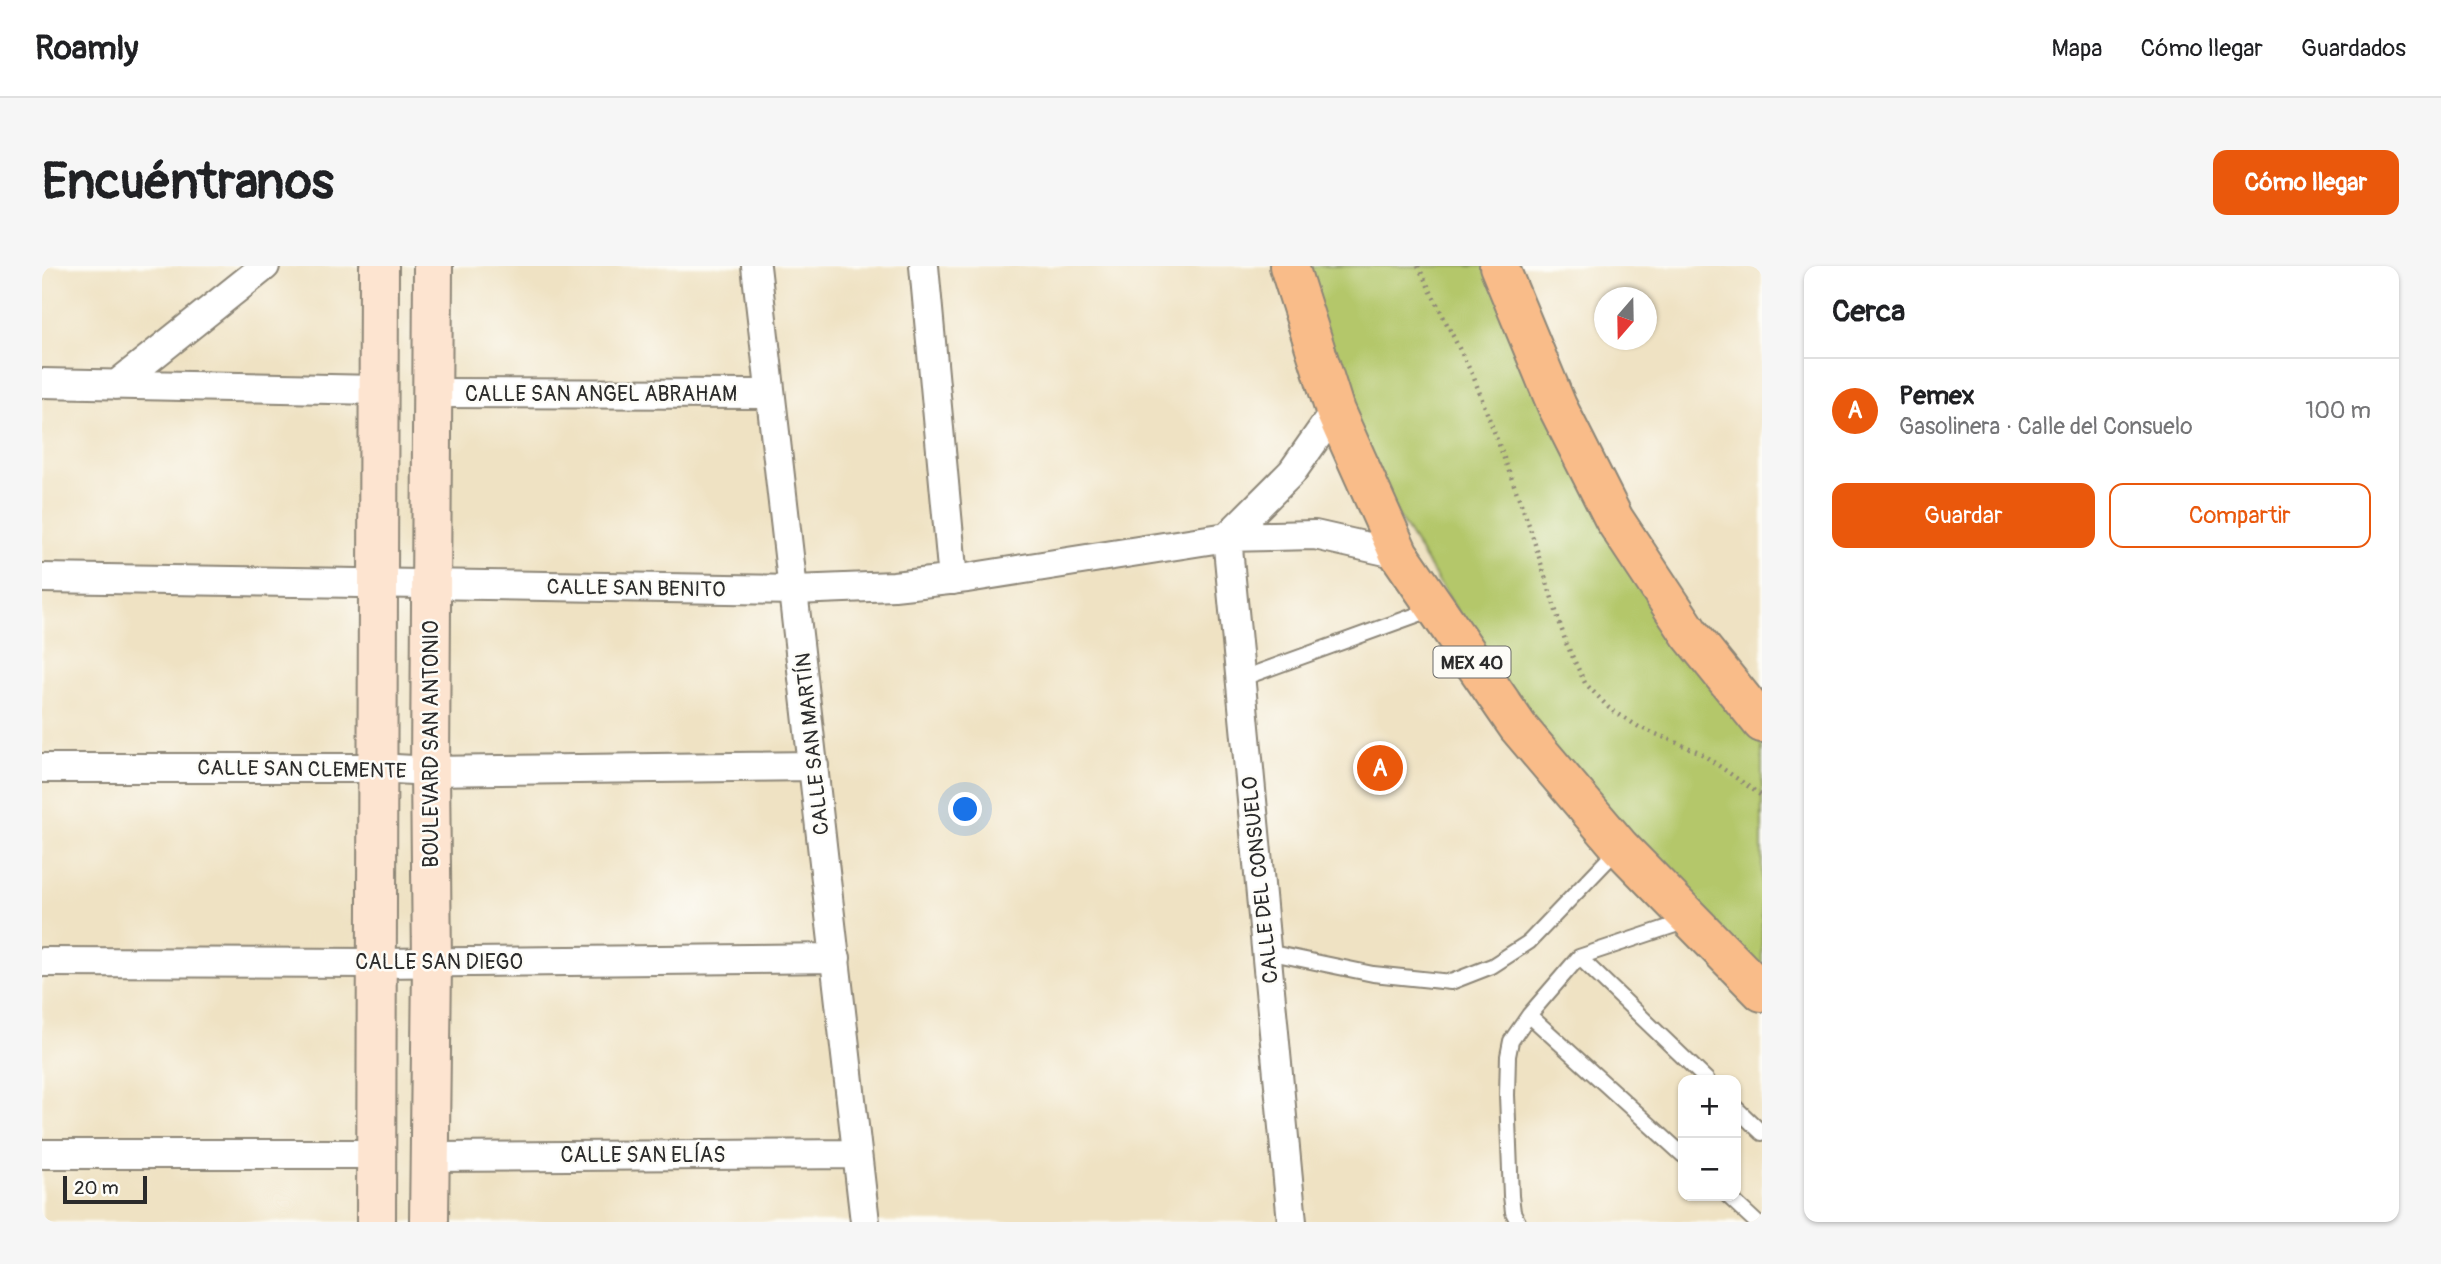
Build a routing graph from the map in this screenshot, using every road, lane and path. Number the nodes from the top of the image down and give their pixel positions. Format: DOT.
graph roads {
  1 [pos="265,266"];
  2 [pos="379,266"];
  3 [pos="433,266"];
  4 [pos="756,266"];
  5 [pos="924,266"];
  6 [pos="1289,266"];
  7 [pos="1418,266"];
  8 [pos="1499,266"];
  9 [pos="42,383"];
  10 [pos="116,385"];
  11 [pos="378,390"];
  12 [pos="432,393"];
  13 [pos="770,394"];
  14 [pos="1335,411"];
  15 [pos="1227,537"];
  16 [pos="1399,554"];
  17 [pos="42,578"];
  18 [pos="953,580"];
  19 [pos="378,583"];
  20 [pos="432,585"];
  21 [pos="795,590"];
  22 [pos="1435,609"];
  23 [pos="1240,680"];
  24 [pos="1762,723"];
  25 [pos="814,766"];
  26 [pos="42,768"];
  27 [pos="378,768"];
  28 [pos="430,771"];
  29 [pos="1762,796"];
  30 [pos="1620,847"];
  31 [pos="1689,920"];
  32 [pos="1267,952"];
  33 [pos="1578,957"];
  34 [pos="836,958"];
  35 [pos="42,962"];
  36 [pos="432,963"];
  37 [pos="378,964"];
  38 [pos="1762,992"];
  39 [pos="1529,1015"];
  40 [pos="1702,1075"];
  41 [pos="1741,1113"];
  42 [pos="1762,1133"];
  43 [pos="1678,1150"];
  44 [pos="42,1154"];
  45 [pos="376,1154"];
  46 [pos="857,1154"];
  47 [pos="429,1157"];
  48 [pos="1733,1201"];
  49 [pos="376,1222"];
  50 [pos="429,1222"];
  51 [pos="864,1222"];
  52 [pos="1292,1222"];
  53 [pos="1518,1222"];
  54 [pos="1756,1222"];
  1 -- 10 [label="street"];
  2 -- 11 [label="main road"];
  3 -- 12 [label="main road, BOULEVARD SAN ANTONIO"];
  4 -- 13 [label="street, CALLE SAN MARTÍN"];
  5 -- 18 [label="street"];
  6 -- 14 [label="highway, MEX 40"];
  7 -- 29 [label="path"];
  8 -- 24 [label="highway"];
  9 -- 10 [label="street"];
  10 -- 11 [label="street"];
  11 -- 19 [label="main road"];
  12 -- 13 [label="street, CALLE SAN ANGEL ABRAHAM"];
  12 -- 20 [label="main road, BOULEVARD SAN ANTONIO"];
  13 -- 21 [label="street, CALLE SAN MARTÍN"];
  14 -- 15 [label="street"];
  14 -- 16 [label="highway, MEX 40"];
  15 -- 16 [label="street, CALLE SAN BENITO"];
  15 -- 18 [label="street, CALLE SAN BENITO"];
  15 -- 23 [label="street, CALLE DEL CONSUELO"];
  16 -- 22 [label="highway, MEX 40"];
  17 -- 19 [label="street, CALLE SAN BENITO"];
  18 -- 21 [label="street, CALLE SAN BENITO"];
  19 -- 20 [label="street, CALLE SAN BENITO"];
  19 -- 27 [label="main road"];
  20 -- 21 [label="street, CALLE SAN BENITO"];
  20 -- 28 [label="main road, BOULEVARD SAN ANTONIO"];
  21 -- 25 [label="street, CALLE SAN MARTÍN"];
  22 -- 23 [label="lane"];
  22 -- 30 [label="highway, MEX 40"];
  23 -- 32 [label="street, CALLE DEL CONSUELO"];
  25 -- 28 [label="street, CALLE SAN CLEMENTE"];
  25 -- 34 [label="street, CALLE SAN MARTÍN"];
  26 -- 27 [label="street, CALLE SAN CLEMENTE"];
  27 -- 28 [label="street, CALLE SAN CLEMENTE"];
  27 -- 37 [label="main road"];
  28 -- 36 [label="main road, BOULEVARD SAN ANTONIO"];
  30 -- 31 [label="highway, MEX 40"];
  30 -- 32 [label="lane"];
  31 -- 33 [label="lane"];
  31 -- 38 [label="highway, MEX 40"];
  32 -- 52 [label="street, CALLE DEL CONSUELO"];
  33 -- 39 [label="lane"];
  33 -- 40 [label="lane"];
  34 -- 36 [label="street, CALLE SAN DIEGO"];
  34 -- 46 [label="street, CALLE SAN MARTÍN"];
  35 -- 37 [label="street, CALLE SAN DIEGO"];
  36 -- 37 [label="street, CALLE SAN DIEGO"];
  36 -- 47 [label="main road, BOULEVARD SAN ANTONIO"];
  37 -- 45 [label="main road"];
  39 -- 43 [label="lane"];
  39 -- 53 [label="lane"];
  41 -- 42 [label="lane"];
  44 -- 45 [label="street"];
  45 -- 49 [label="main road"];
  46 -- 47 [label="street, CALLE SAN ELÍAS"];
  46 -- 51 [label="street, CALLE SAN MARTÍN"];
  47 -- 50 [label="main road, BOULEVARD SAN ANTONIO"];
  48 -- 54 [label="lane"];
}
